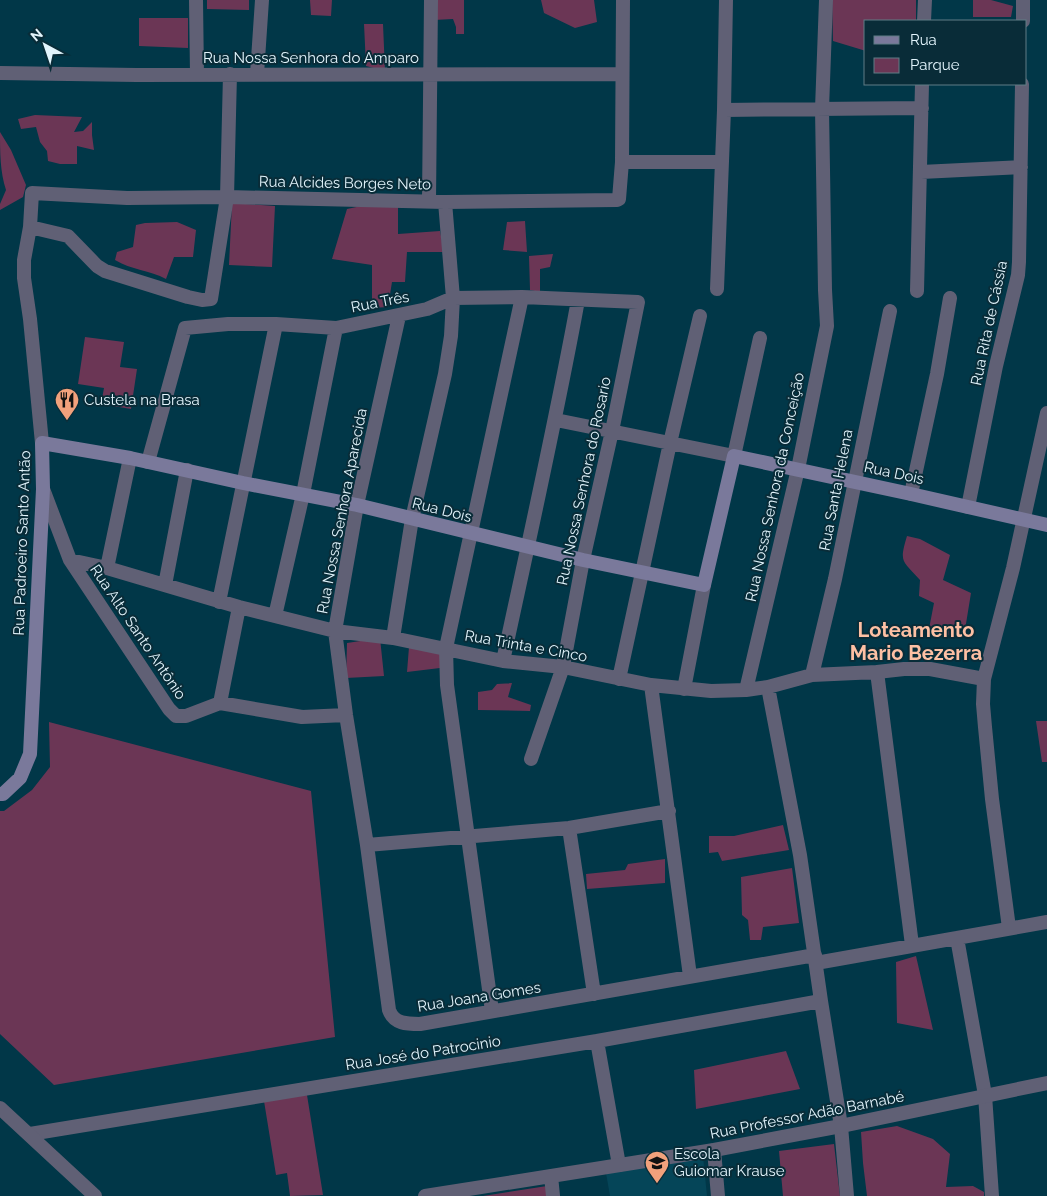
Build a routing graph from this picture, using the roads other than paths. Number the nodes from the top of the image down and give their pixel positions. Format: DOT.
graph roads {
  1 [pos="196,0"];
  2 [pos="262,0"];
  3 [pos="431,0"];
  4 [pos="623,0"];
  5 [pos="726,0"];
  6 [pos="826,0"];
  7 [pos="925,0"];
  8 [pos="1023,0"];
  9 [pos="924,20"];
  10 [pos="1023,20"];
  11 [pos="0,73"];
  12 [pos="230,74"];
  13 [pos="257,74"];
  14 [pos="430,74"];
  15 [pos="622,74"];
  16 [pos="197,75"];
  17 [pos="922,85"];
  18 [pos="1022,85"];
  19 [pos="922,108"];
  20 [pos="822,109"];
  21 [pos="724,110"];
  22 [pos="622,162"];
  23 [pos="722,162"];
  24 [pos="1021,167"];
  25 [pos="920,172"];
  26 [pos="32,193"];
  27 [pos="227,197"];
  28 [pos="430,201"];
  29 [pos="445,202"];
  30 [pos="30,227"];
  31 [pos="717,289"];
  32 [pos="917,291"];
  33 [pos="522,297"];
  34 [pos="453,298"];
  35 [pos="950,298"];
  36 [pos="578,300"];
  37 [pos="638,302"];
  38 [pos="890,311"];
  39 [pos="399,316"];
  40 [pos="700,316"];
  41 [pos="276,324"];
  42 [pos="336,328"];
  43 [pos="760,338"];
  44 [pos="1047,413"];
  45 [pos="556,420"];
  46 [pos="612,431"];
  47 [pos="42,443"];
  48 [pos="670,443"];
  49 [pos="734,456"];
  50 [pos="130,458"];
  51 [pos="148,462"];
  52 [pos="187,470"];
  53 [pos="798,470"];
  54 [pos="856,482"];
  55 [pos="243,483"];
  56 [pos="43,489"];
  57 [pos="303,494"];
  58 [pos="911,494"];
  59 [pos="357,506"];
  60 [pos="968,507"];
  61 [pos="412,519"];
  62 [pos="1024,520"];
  63 [pos="1047,525"];
  64 [pos="470,534"];
  65 [pos="527,546"];
  66 [pos="70,560"];
  67 [pos="583,560"];
  68 [pos="107,568"];
  69 [pos="642,571"];
  70 [pos="165,585"];
  71 [pos="704,585"];
  72 [pos="219,602"];
  73 [pos="239,607"];
  74 [pos="276,616"];
  75 [pos="335,631"];
  76 [pos="393,638"];
  77 [pos="446,648"];
  78 [pos="503,661"];
  79 [pos="563,667"];
  80 [pos="878,672"];
  81 [pos="812,675"];
  82 [pos="619,679"];
  83 [pos="984,679"];
  84 [pos="651,685"];
  85 [pos="768,687"];
  86 [pos="684,689"];
  87 [pos="746,690"];
  88 [pos="220,703"];
  89 [pos="346,715"];
  90 [pos="531,759"];
  91 [pos="0,794"];
  92 [pos="669,811"];
  93 [pos="568,828"];
  94 [pos="468,836"];
  95 [pos="367,845"];
  96 [pos="1047,922"];
  97 [pos="1009,928"];
  98 [pos="957,938"];
  99 [pos="912,945"];
  100 [pos="815,959"];
  101 [pos="690,976"];
  102 [pos="594,994"];
  103 [pos="820,1001"];
  104 [pos="492,1011"];
  105 [pos="597,1041"];
  106 [pos="1047,1083"];
  107 [pos="985,1095"];
  108 [pos="0,1108"];
  109 [pos="841,1126"];
  110 [pos="30,1134"];
  111 [pos="714,1150"];
  112 [pos="619,1165"];
  113 [pos="551,1176"];
  114 [pos="95,1196"];
  115 [pos="425,1196"];
  116 [pos="553,1196"];
  117 [pos="718,1196"];
  118 [pos="848,1196"];
  119 [pos="992,1196"];
  1 -- 16 [label="street"];
  2 -- 13 [label="street"];
  3 -- 14 [label="street"];
  4 -- 15 [label="street"];
  5 -- 21 [label="street"];
  6 -- 20 [label="street, Rua Nossa Senhora da Conceição"];
  7 -- 9 [label="street"];
  8 -- 10 [label="street"];
  11 -- 16 [label="street, Rua Nossa Senhora do Amparo"];
  12 -- 13 [label="street, Rua Nossa Senhora do Amparo"];
  12 -- 16 [label="street, Rua Nossa Senhora do Amparo"];
  12 -- 27 [label="street"];
  13 -- 14 [label="street, Rua Nossa Senhora do Amparo"];
  14 -- 15 [label="street, Rua Nossa Senhora do Amparo"];
  14 -- 28 [label="street"];
  15 -- 22 [label="street"];
  17 -- 19 [label="street"];
  18 -- 24 [label="street, Rua Rita de Cássia"];
  19 -- 20 [label="street"];
  19 -- 25 [label="street"];
  20 -- 21 [label="street"];
  20 -- 53 [label="street, Rua Nossa Senhora da Conceição"];
  21 -- 23 [label="street"];
  22 -- 23 [label="street"];
  22 -- 29 [label="street, Rua Alcides Borges Neto"];
  23 -- 31 [label="street"];
  24 -- 25 [label="street"];
  24 -- 60 [label="street, Rua Rita de Cássia"];
  25 -- 32 [label="street"];
  26 -- 27 [label="street, Rua Alcides Borges Neto"];
  26 -- 30 [label="street, Rua Padroeiro Santo Antão"];
  27 -- 28 [label="street, Rua Alcides Borges Neto"];
  27 -- 30 [label="street"];
  28 -- 29 [label="street, Rua Alcides Borges Neto"];
  29 -- 34 [label="street"];
  30 -- 47 [label="street, Rua Padroeiro Santo Antão"];
  33 -- 34 [label="street, Rua Três"];
  33 -- 36 [label="street, Rua Três"];
  33 -- 64 [label="street"];
  34 -- 39 [label="street, Rua Três"];
  34 -- 61 [label="street"];
  35 -- 58 [label="street"];
  36 -- 37 [label="street, Rua Três"];
  36 -- 45 [label="street"];
  37 -- 46 [label="street, Rua Nossa Senhora do Rosario"];
  38 -- 54 [label="street, Rua Santa Helena"];
  39 -- 42 [label="street, Rua Três"];
  39 -- 59 [label="street, Rua Nossa Senhora Aparecida"];
  40 -- 48 [label="street"];
  41 -- 42 [label="street, Rua Três"];
  41 -- 51 [label="street, Rua Três"];
  41 -- 55 [label="street"];
  42 -- 57 [label="street"];
  43 -- 49 [label="street"];
  44 -- 62 [label="street"];
  45 -- 46 [label="street, Rua Dois"];
  45 -- 65 [label="street"];
  46 -- 48 [label="street, Rua Dois"];
  46 -- 67 [label="street, Rua Nossa Senhora do Rosario"];
  47 -- 50 [label="main road, Rua Dois"];
  47 -- 56 [label="main road, Rua Padroeiro Santo Antão"];
  48 -- 49 [label="street, Rua Dois"];
  48 -- 69 [label="street"];
  49 -- 53 [label="main road, Rua Dois"];
  49 -- 71 [label="main road"];
  50 -- 51 [label="main road, Rua Dois"];
  50 -- 68 [label="street"];
  51 -- 52 [label="main road, Rua Dois"];
  52 -- 55 [label="main road, Rua Dois"];
  52 -- 70 [label="street"];
  53 -- 54 [label="main road, Rua Dois"];
  53 -- 87 [label="street, Rua Nossa Senhora da Conceição"];
  54 -- 58 [label="main road, Rua Dois"];
  54 -- 81 [label="street, Rua Santa Helena"];
  55 -- 57 [label="main road, Rua Dois"];
  55 -- 72 [label="street"];
  56 -- 66 [label="street, Rua Alto Santo Antônio"];
  56 -- 91 [label="main road, Rua Padroeiro Santo Antão"];
  57 -- 59 [label="main road, Rua Dois"];
  57 -- 74 [label="street"];
  58 -- 60 [label="main road, Rua Dois"];
  59 -- 61 [label="main road, Rua Dois"];
  59 -- 75 [label="street, Rua Nossa Senhora Aparecida"];
  60 -- 62 [label="main road, Rua Dois"];
  61 -- 64 [label="main road, Rua Dois"];
  61 -- 76 [label="street"];
  62 -- 63 [label="main road, Rua Dois"];
  62 -- 83 [label="street"];
  64 -- 65 [label="main road, Rua Dois"];
  64 -- 77 [label="street"];
  65 -- 67 [label="main road, Rua Dois"];
  65 -- 78 [label="street"];
  66 -- 68 [label="street, Rua Trinta e Cinco"];
  66 -- 88 [label="street, Rua Alto Santo Antônio"];
  67 -- 69 [label="main road, Rua Dois"];
  67 -- 79 [label="street, Rua Nossa Senhora do Rosario"];
  68 -- 70 [label="street, Rua Trinta e Cinco"];
  69 -- 71 [label="main road, Rua Dois"];
  69 -- 82 [label="street"];
  70 -- 72 [label="street, Rua Trinta e Cinco"];
  71 -- 86 [label="street"];
  72 -- 73 [label="street, Rua Trinta e Cinco"];
  73 -- 74 [label="street, Rua Trinta e Cinco"];
  73 -- 88 [label="street"];
  74 -- 75 [label="street, Rua Trinta e Cinco"];
  75 -- 76 [label="street, Rua Trinta e Cinco"];
  75 -- 89 [label="street, Rua Nossa Senhora Aparecida"];
  76 -- 77 [label="street, Rua Trinta e Cinco"];
  77 -- 78 [label="street, Rua Trinta e Cinco"];
  77 -- 94 [label="street"];
  78 -- 79 [label="street, Rua Trinta e Cinco"];
  79 -- 82 [label="street, Rua Trinta e Cinco"];
  79 -- 90 [label="street, Rua Nossa Senhora do Rosario"];
  80 -- 81 [label="street, Rua Trinta e Cinco"];
  80 -- 83 [label="street, Rua Trinta e Cinco"];
  80 -- 99 [label="street"];
  81 -- 85 [label="street, Rua Trinta e Cinco"];
  82 -- 84 [label="street, Rua Trinta e Cinco"];
  83 -- 97 [label="street"];
  84 -- 86 [label="street, Rua Trinta e Cinco"];
  84 -- 92 [label="street"];
  85 -- 87 [label="street, Rua Trinta e Cinco"];
  85 -- 100 [label="street"];
  86 -- 87 [label="street, Rua Trinta e Cinco"];
  88 -- 89 [label="street"];
  89 -- 95 [label="street, Rua Joana Gomes"];
  92 -- 93 [label="street"];
  92 -- 101 [label="street"];
  93 -- 94 [label="street"];
  93 -- 102 [label="street"];
  94 -- 95 [label="street"];
  94 -- 104 [label="street"];
  95 -- 104 [label="street, Rua Joana Gomes"];
  96 -- 97 [label="street, Rua Joana Gomes"];
  97 -- 98 [label="street, Rua Joana Gomes"];
  98 -- 99 [label="street, Rua Joana Gomes"];
  98 -- 107 [label="street"];
  99 -- 100 [label="street, Rua Joana Gomes"];
  100 -- 101 [label="street, Rua Joana Gomes"];
  100 -- 103 [label="street"];
  101 -- 102 [label="street, Rua Joana Gomes"];
  102 -- 104 [label="street, Rua Joana Gomes"];
  103 -- 105 [label="street, Rua José do Patrocinio"];
  103 -- 109 [label="street"];
  105 -- 110 [label="street, Rua José do Patrocinio"];
  105 -- 112 [label="street"];
  106 -- 107 [label="street, Rua Professor Adão Barnabé"];
  107 -- 109 [label="street, Rua Professor Adão Barnabé"];
  107 -- 119 [label="street"];
  108 -- 110 [label="street"];
  109 -- 111 [label="street, Rua Professor Adão Barnabé"];
  109 -- 118 [label="street"];
  110 -- 114 [label="street"];
  111 -- 112 [label="street, Rua Professor Adão Barnabé"];
  111 -- 117 [label="street"];
  112 -- 113 [label="street, Rua Professor Adão Barnabé"];
  113 -- 115 [label="street, Rua Professor Adão Barnabé"];
  113 -- 116 [label="street"];
}
